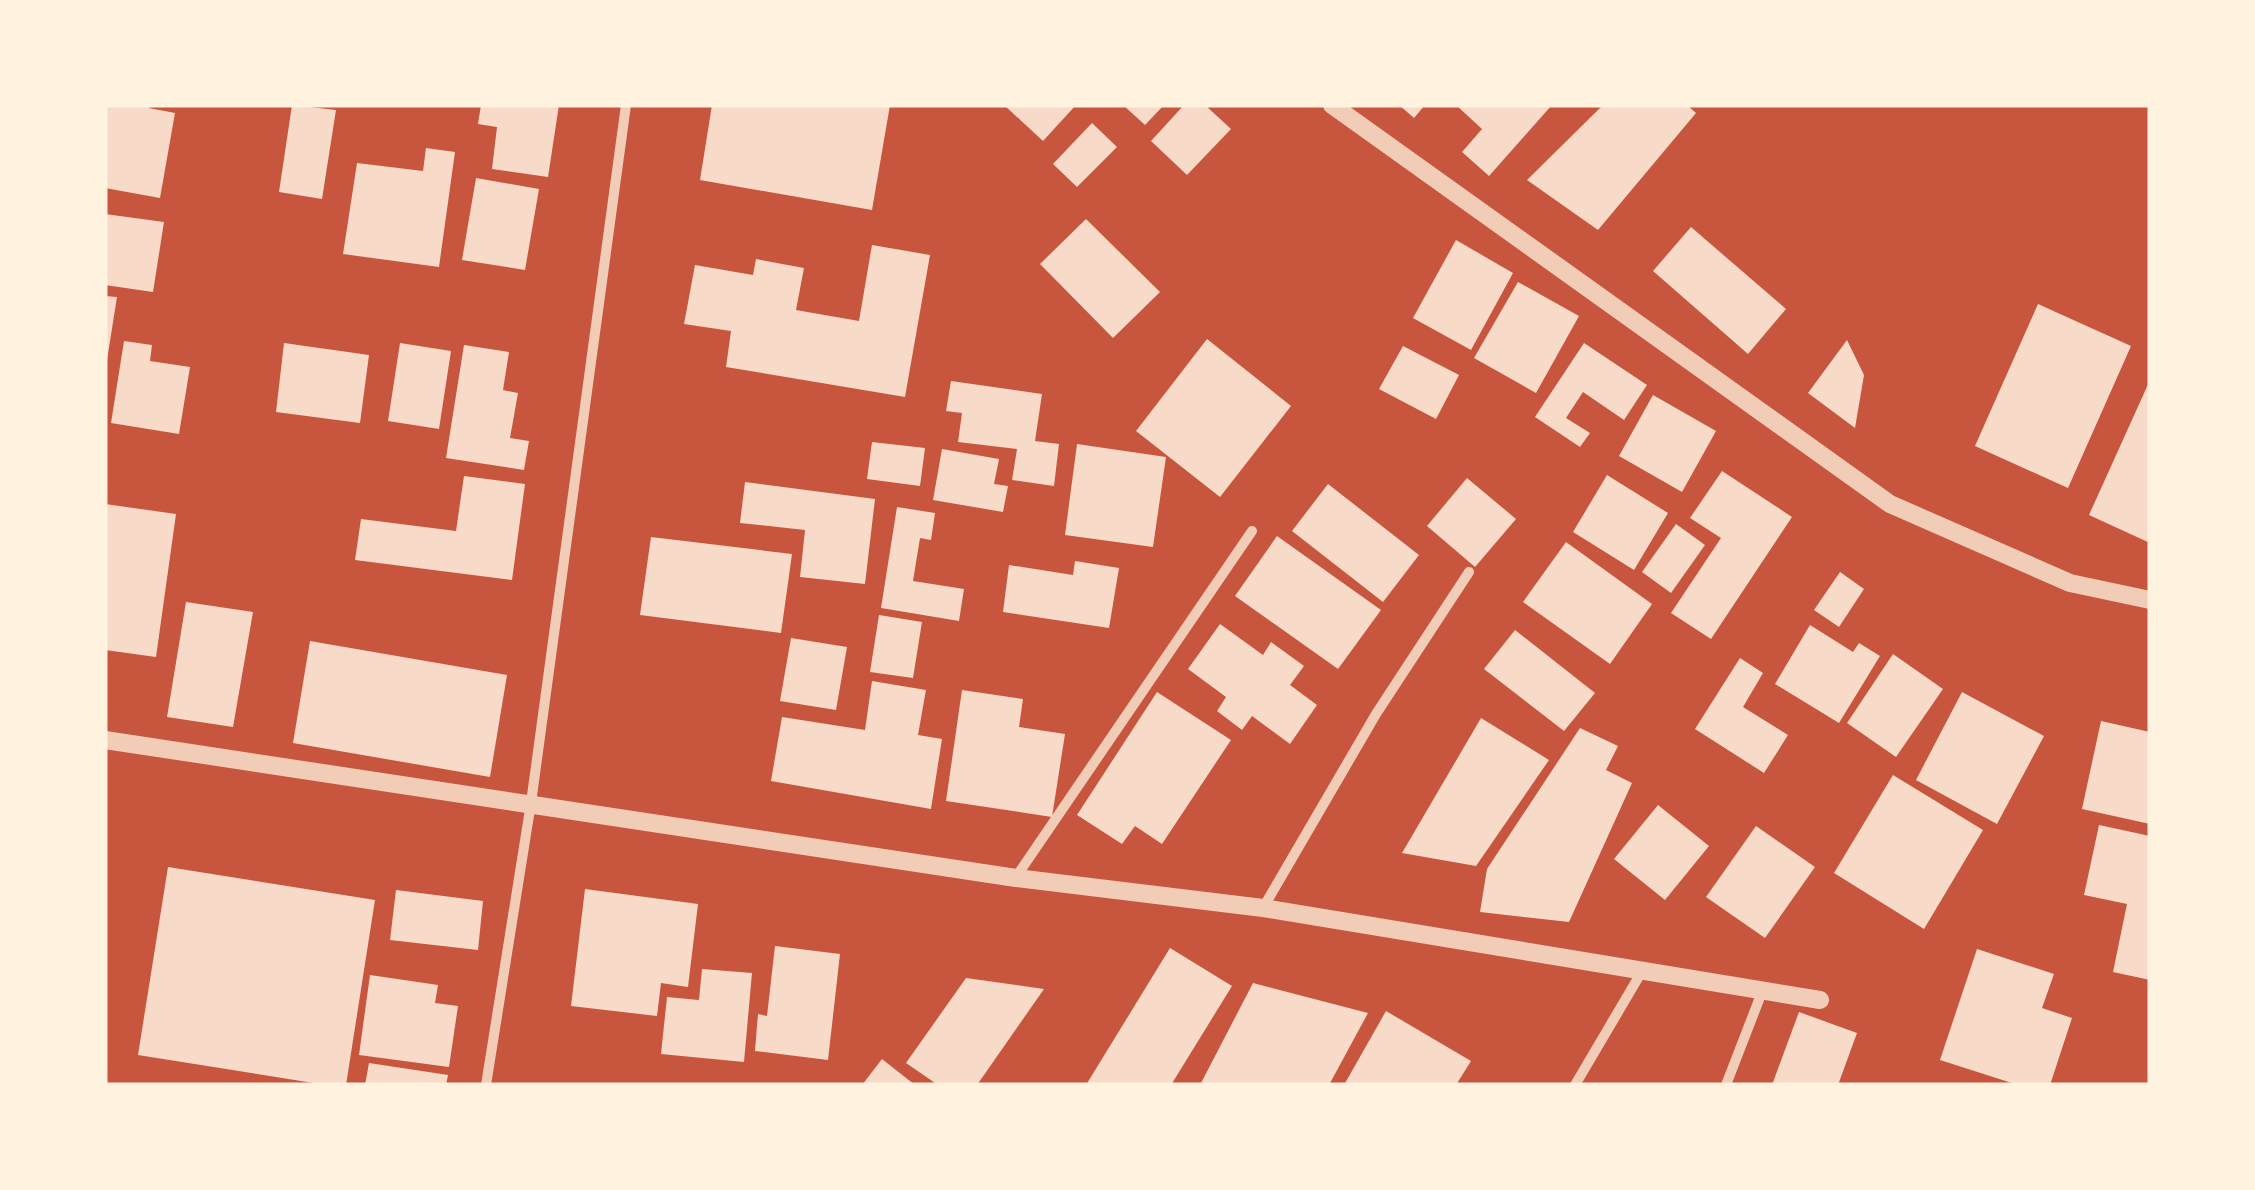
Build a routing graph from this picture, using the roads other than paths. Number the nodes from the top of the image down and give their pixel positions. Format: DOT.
graph roads {
  1 [pos="626,105"];
  2 [pos="1332,105"];
  3 [pos="1252,531"];
  4 [pos="1469,572"];
  5 [pos="2150,600"];
  6 [pos="105,740"];
  7 [pos="531,802"];
  8 [pos="1016,878"];
  9 [pos="1263,908"];
  10 [pos="1641,973"];
  11 [pos="1762,992"];
  12 [pos="1820,1000"];
  13 [pos="486,1085"];
  14 [pos="1575,1085"];
  15 [pos="1726,1085"];
  1 -- 7 [label="street"];
  2 -- 5 [label="street"];
  3 -- 8 [label="street"];
  4 -- 9 [label="street"];
  6 -- 7 [label="street"];
  7 -- 8 [label="street"];
  7 -- 13 [label="street"];
  8 -- 9 [label="street"];
  9 -- 10 [label="street"];
  10 -- 11 [label="street"];
  10 -- 14 [label="street"];
  11 -- 12 [label="street"];
  11 -- 15 [label="street"];
}
